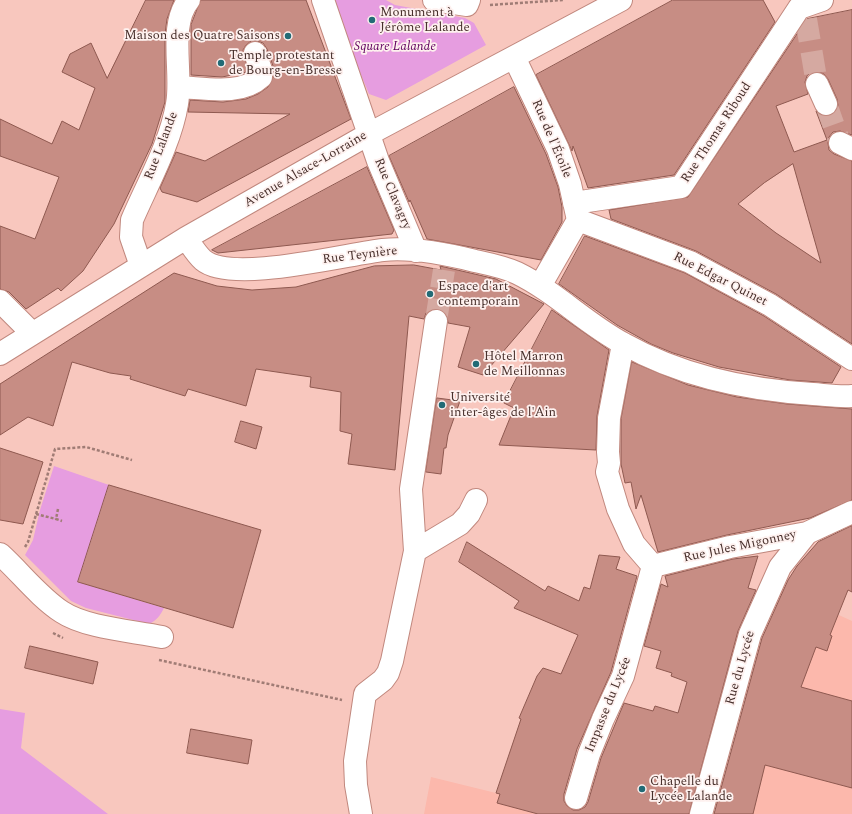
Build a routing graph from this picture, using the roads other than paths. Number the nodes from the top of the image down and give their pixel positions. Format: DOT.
graph roads {
  1 [pos="189,0"];
  2 [pos="323,0"];
  3 [pos="434,0"];
  4 [pos="621,0"];
  5 [pos="822,0"];
  6 [pos="468,3"];
  7 [pos="799,9"];
  8 [pos="255,53"];
  9 [pos="514,57"];
  10 [pos="817,84"];
  11 [pos="179,87"];
  12 [pos="826,104"];
  13 [pos="369,134"];
  14 [pos="576,212"];
  15 [pos="186,238"];
  16 [pos="416,251"];
  17 [pos="140,266"];
  18 [pos="540,286"];
  19 [pos="0,301"];
  20 [pos="436,321"];
  21 [pos="32,333"];
  22 [pos="623,344"];
  23 [pos="0,354"];
  24 [pos="852,359"];
  25 [pos="852,396"];
  26 [pos="476,500"];
  27 [pos="852,512"];
  28 [pos="806,534"];
  29 [pos="415,551"];
  30 [pos="7,560"];
  31 [pos="653,566"];
  32 [pos="162,637"];
  33 [pos="576,798"];
  34 [pos="361,814"];
  35 [pos="701,814"];
  1 -- 11 [label="street, Rue Lalande"];
  2 -- 13 [label="street, Rue Clavagry"];
  3 -- 6 [label="street"];
  4 -- 9 [label="street, Avenue Alsace-Lorraine"];
  5 -- 7 [label="street"];
  7 -- 14 [label="street, Rue Thomas Riboud"];
  8 -- 11 [label="street"];
  9 -- 13 [label="street, Avenue Alsace-Lorraine"];
  9 -- 14 [label="street, Rue de l'Étoile"];
  10 -- 12 [label="street"];
  11 -- 17 [label="street, Rue Lalande"];
  13 -- 15 [label="street, Avenue Alsace-Lorraine"];
  13 -- 16 [label="street, Rue Clavagry"];
  14 -- 18 [label="street"];
  14 -- 24 [label="street, Rue Edgar Quinet"];
  15 -- 16 [label="street, Rue Teynière"];
  15 -- 17 [label="street, Avenue Alsace-Lorraine"];
  16 -- 18 [label="street, Rue Teynière"];
  17 -- 21 [label="street, Avenue Alsace-Lorraine"];
  18 -- 22 [label="street, Rue Teynière"];
  19 -- 21 [label="street"];
  20 -- 29 [label="street"];
  21 -- 23 [label="street, Avenue Alsace-Lorraine"];
  22 -- 25 [label="street, Rue Teynière"];
  22 -- 31 [label="street"];
  26 -- 29 [label="street"];
  27 -- 28 [label="street, Rue Jules Migonney"];
  28 -- 31 [label="street, Rue Jules Migonney"];
  28 -- 35 [label="street, Rue du Lycée"];
  29 -- 34 [label="street"];
  30 -- 32 [label="street"];
  31 -- 33 [label="street, Impasse du Lycée"];
}
